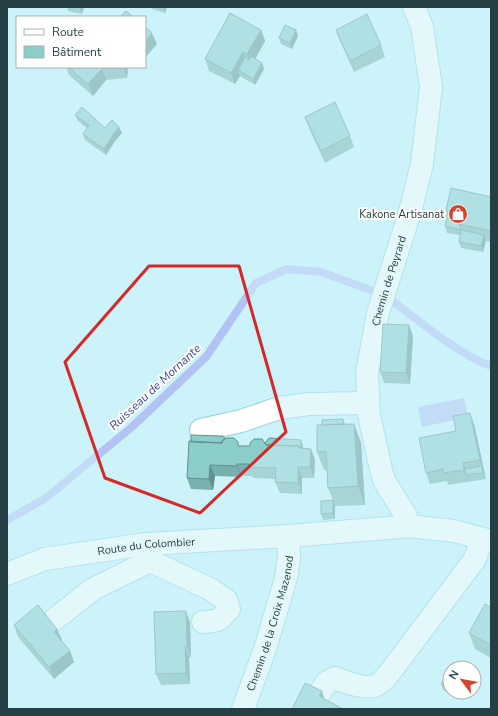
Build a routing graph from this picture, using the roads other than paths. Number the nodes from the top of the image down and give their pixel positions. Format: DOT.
graph roads {
  1 [pos="414,7"];
  2 [pos="368,402"];
  3 [pos="201,430"];
  4 [pos="408,526"];
  5 [pos="288,536"];
  6 [pos="487,540"];
  7 [pos="148,552"];
  8 [pos="7,574"];
  9 [pos="55,619"];
  10 [pos="203,622"];
  11 [pos="318,695"];
  12 [pos="243,709"];
  1 -- 2 [label="street, Chemin de Peyrard"];
  2 -- 3 [label="street"];
  2 -- 4 [label="street, Chemin de Peyrard"];
  4 -- 5 [label="street, Route du Colombier"];
  4 -- 6 [label="street, Route du Colombier"];
  5 -- 7 [label="street, Route du Colombier"];
  5 -- 12 [label="street, Chemin de la Croix Mazenod"];
  6 -- 11 [label="street"];
  7 -- 8 [label="street, Route du Colombier"];
  7 -- 9 [label="street"];
  7 -- 10 [label="street"];
}
